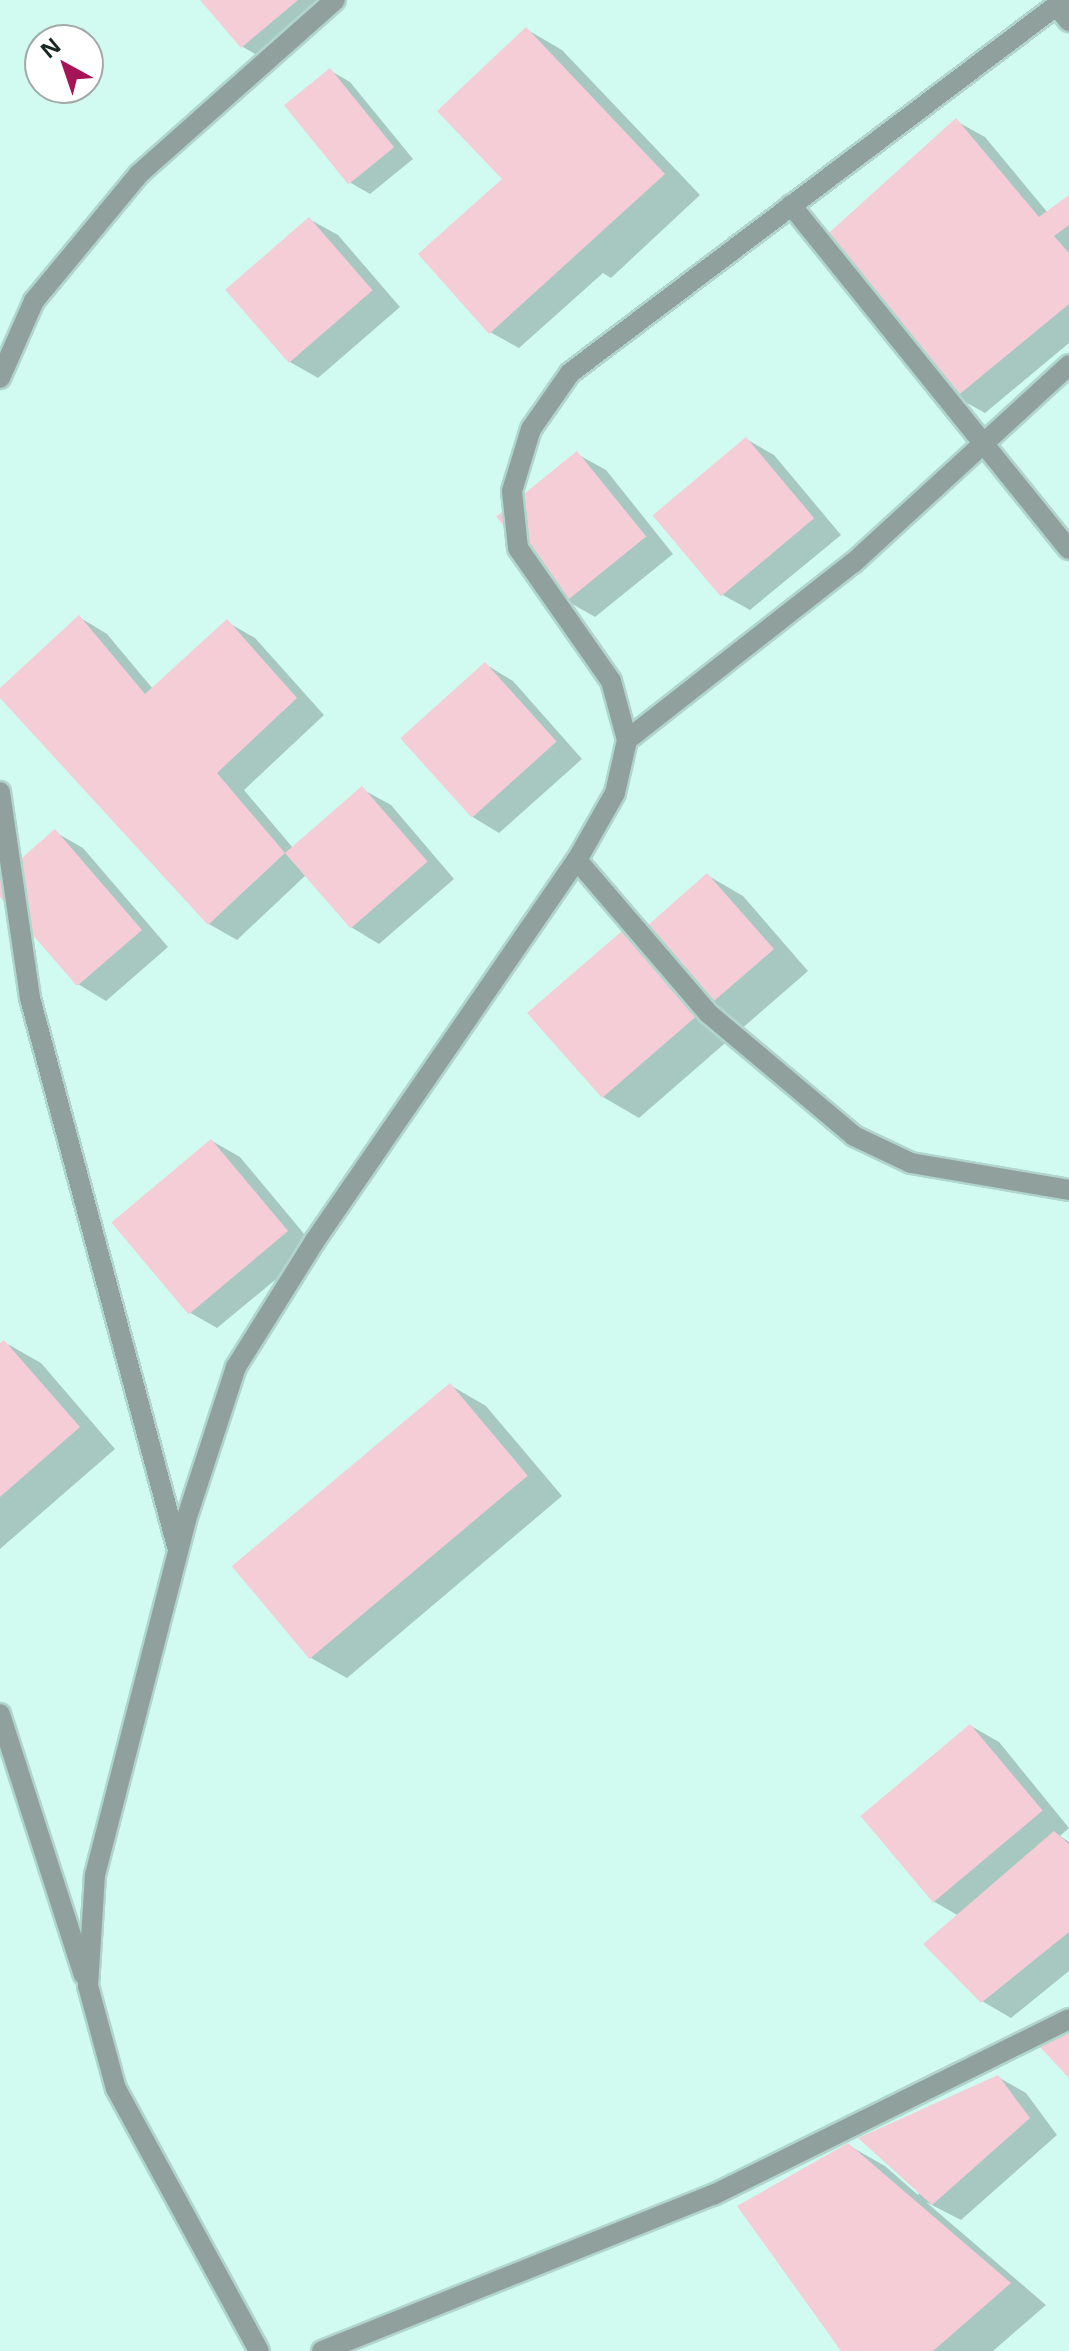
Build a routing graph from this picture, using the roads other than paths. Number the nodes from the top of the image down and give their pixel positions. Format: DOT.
graph roads {
  1 [pos="335,0"];
  2 [pos="1063,9"];
  3 [pos="791,205"];
  4 [pos="1069,365"];
  5 [pos="0,378"];
  6 [pos="983,444"];
  7 [pos="1069,549"];
  8 [pos="627,740"];
  9 [pos="0,792"];
  10 [pos="577,860"];
  11 [pos="1069,1190"];
  12 [pos="178,1550"];
  13 [pos="0,1714"];
  14 [pos="88,1986"];
  15 [pos="1069,2019"];
  16 [pos="259,2351"];
  17 [pos="322,2351"];
  1 -- 5 [label="street"];
  2 -- 3 [label="street"];
  3 -- 6 [label="street"];
  3 -- 8 [label="street"];
  4 -- 6 [label="street"];
  6 -- 7 [label="street"];
  6 -- 8 [label="street"];
  8 -- 10 [label="street"];
  9 -- 12 [label="street"];
  10 -- 11 [label="street"];
  10 -- 12 [label="street"];
  12 -- 14 [label="street"];
  13 -- 14 [label="street"];
  14 -- 16 [label="street"];
  15 -- 17 [label="street"];
}
